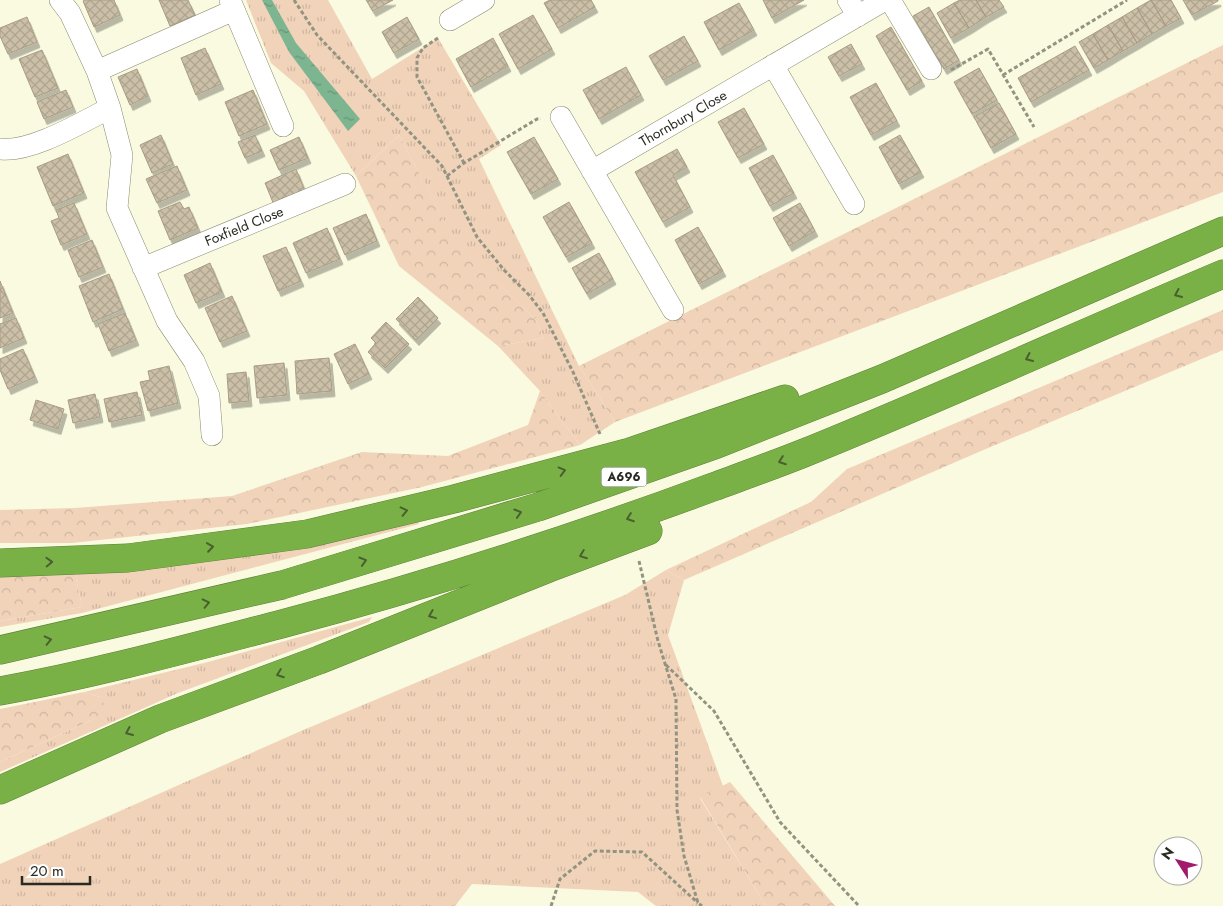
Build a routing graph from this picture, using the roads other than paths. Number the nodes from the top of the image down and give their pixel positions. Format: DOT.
graph roads {
  1 [pos="60,0"];
  2 [pos="484,0"];
  3 [pos="885,0"];
  4 [pos="890,0"];
  5 [pos="232,5"];
  6 [pos="853,8"];
  7 [pos="450,20"];
  8 [pos="773,65"];
  9 [pos="931,69"];
  10 [pos="96,72"];
  11 [pos="110,108"];
  12 [pos="561,117"];
  13 [pos="283,126"];
  14 [pos="0,149"];
  15 [pos="592,170"];
  16 [pos="345,184"];
  17 [pos="854,204"];
  18 [pos="1223,231"];
  19 [pos="143,268"];
  20 [pos="1223,274"];
  21 [pos="673,310"];
  22 [pos="882,379"];
  23 [pos="962,388"];
  24 [pos="212,435"];
  25 [pos="0,563"];
  26 [pos="0,650"];
  27 [pos="0,691"];
  28 [pos="0,790"];
  1 -- 10 [label="street"];
  2 -- 7 [label="street"];
  3 -- 6 [label="street, Thornbury Close"];
  4 -- 9 [label="street"];
  5 -- 10 [label="street"];
  5 -- 13 [label="street"];
  6 -- 8 [label="street, Thornbury Close"];
  8 -- 15 [label="street, Thornbury Close"];
  8 -- 17 [label="street"];
  10 -- 11 [label="street"];
  11 -- 14 [label="street"];
  11 -- 19 [label="street"];
  12 -- 15 [label="street"];
  15 -- 21 [label="street"];
  16 -- 19 [label="street, Foxfield Close"];
  18 -- 22 [label="highway, A696"];
  19 -- 24 [label="street"];
  20 -- 23 [label="highway, one-way"];
  25 -- 22 [label="highway, A696, one-way"];
  26 -- 22 [label="highway, A696, one-way"];
  23 -- 27 [label="highway, one-way"];
  23 -- 28 [label="highway, one-way"];
}
